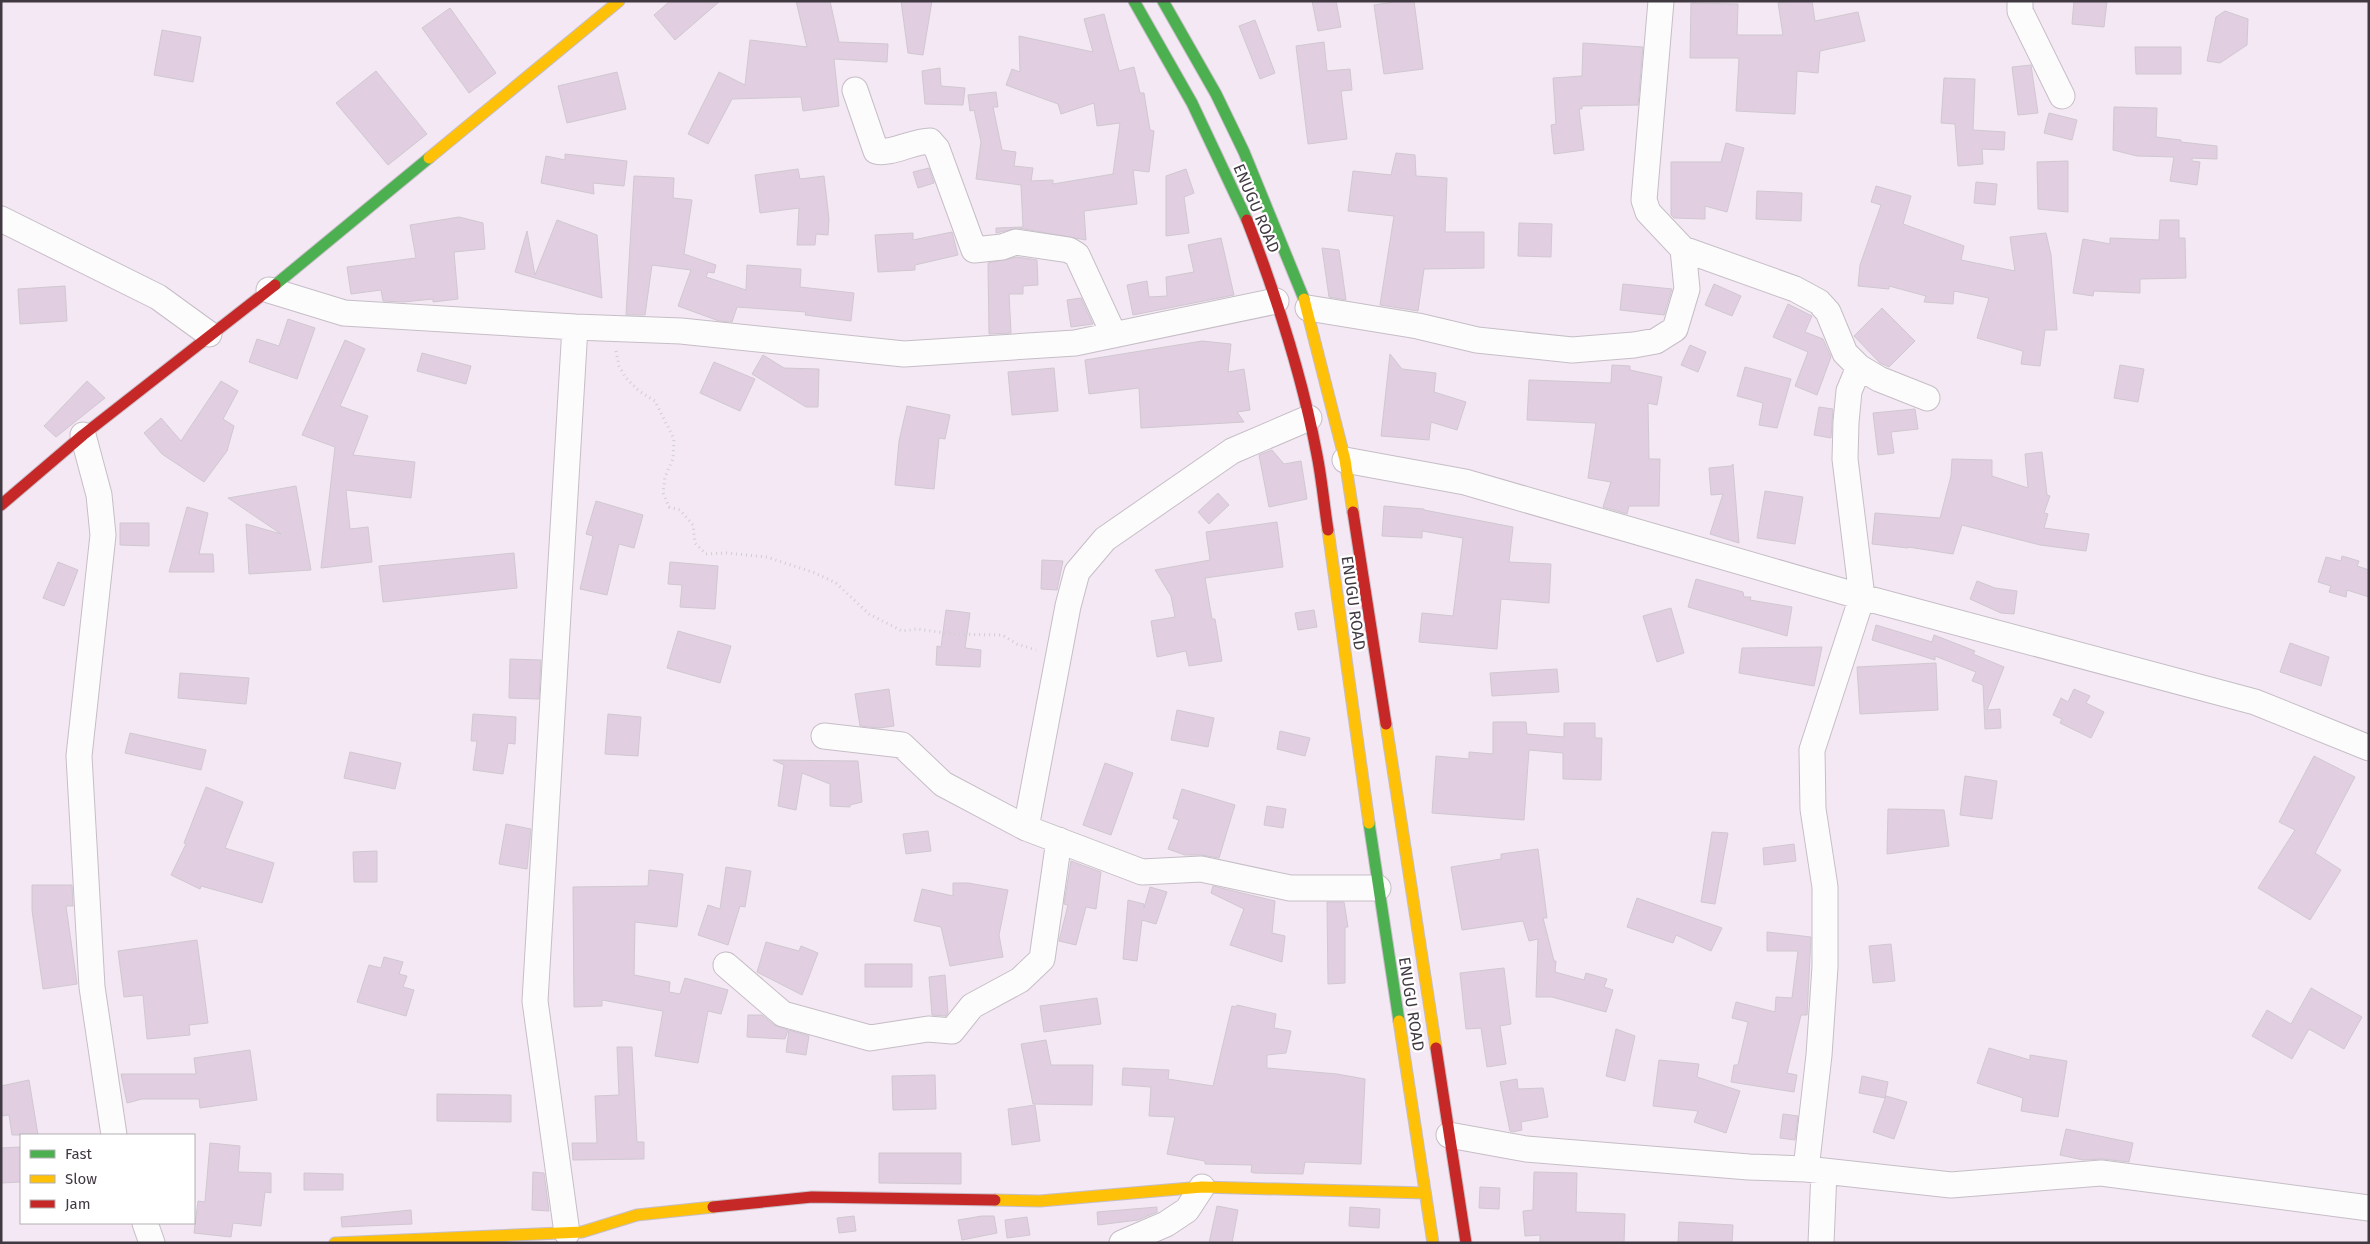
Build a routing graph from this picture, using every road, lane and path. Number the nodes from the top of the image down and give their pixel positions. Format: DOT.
graph roads {
  1 [pos="618,1"];
  2 [pos="1134,1"];
  3 [pos="1163,1"];
  4 [pos="1661,1"];
  5 [pos="2020,1"];
  6 [pos="855,90"];
  7 [pos="2062,96"];
  8 [pos="1,219"];
  9 [pos="1683,249"];
  10 [pos="268,290"];
  11 [pos="1276,301"];
  12 [pos="1308,308"];
  13 [pos="575,327"];
  14 [pos="612,329"];
  15 [pos="209,334"];
  16 [pos="1114,334"];
  17 [pos="1859,367"];
  18 [pos="1927,398"];
  19 [pos="1308,418"];
  20 [pos="83,435"];
  21 [pos="1345,460"];
  22 [pos="1,505"];
  23 [pos="1862,597"];
  24 [pos="1059,653"];
  25 [pos="824,736"];
  26 [pos="2366,740"];
  27 [pos="1026,828"];
  28 [pos="1059,840"];
  29 [pos="1378,888"];
  30 [pos="726,966"];
  31 [pos="114,1134"];
  32 [pos="1449,1135"];
  33 [pos="1815,1170"];
  34 [pos="1202,1187"];
  35 [pos="1425,1193"];
  36 [pos="2369,1208"];
  37 [pos="145,1224"];
  38 [pos="567,1233"];
  39 [pos="152,1243"];
  40 [pos="335,1243"];
  41 [pos="1122,1243"];
  42 [pos="1433,1243"];
  43 [pos="1466,1243"];
  44 [pos="1821,1243"];
  1 -- 10 [label="main road"];
  2 -- 11 [label="main road, ENUGU ROAD"];
  3 -- 12 [label="main road"];
  4 -- 9 [label="street"];
  5 -- 7 [label="street"];
  6 -- 16 [label="street"];
  8 -- 15 [label="street"];
  9 -- 12 [label="street"];
  9 -- 17 [label="street"];
  10 -- 13 [label="street"];
  10 -- 15 [label="main road"];
  11 -- 16 [label="street"];
  11 -- 19 [label="main road, ENUGU ROAD"];
  12 -- 21 [label="main road"];
  13 -- 14 [label="street"];
  13 -- 38 [label="street"];
  14 -- 16 [label="street"];
  14 -- 24 [label="path"];
  15 -- 20 [label="main road"];
  17 -- 18 [label="street"];
  17 -- 23 [label="street"];
  19 -- 24 [label="street"];
  19 -- 29 [label="main road, ENUGU ROAD"];
  20 -- 22 [label="main road"];
  20 -- 31 [label="street"];
  21 -- 23 [label="street"];
  21 -- 32 [label="main road"];
  23 -- 26 [label="street"];
  23 -- 33 [label="street"];
  24 -- 27 [label="street"];
  25 -- 27 [label="street"];
  27 -- 28 [label="street"];
  28 -- 29 [label="street"];
  28 -- 30 [label="street"];
  29 -- 35 [label="main road, ENUGU ROAD"];
  32 -- 33 [label="street"];
  32 -- 43 [label="main road"];
  33 -- 36 [label="street"];
  33 -- 44 [label="street"];
  34 -- 35 [label="main road"];
  34 -- 38 [label="main road"];
  34 -- 41 [label="street"];
  35 -- 42 [label="main road, ENUGU ROAD"];
  37 -- 39 [label="street"];
  38 -- 40 [label="main road"];
}
